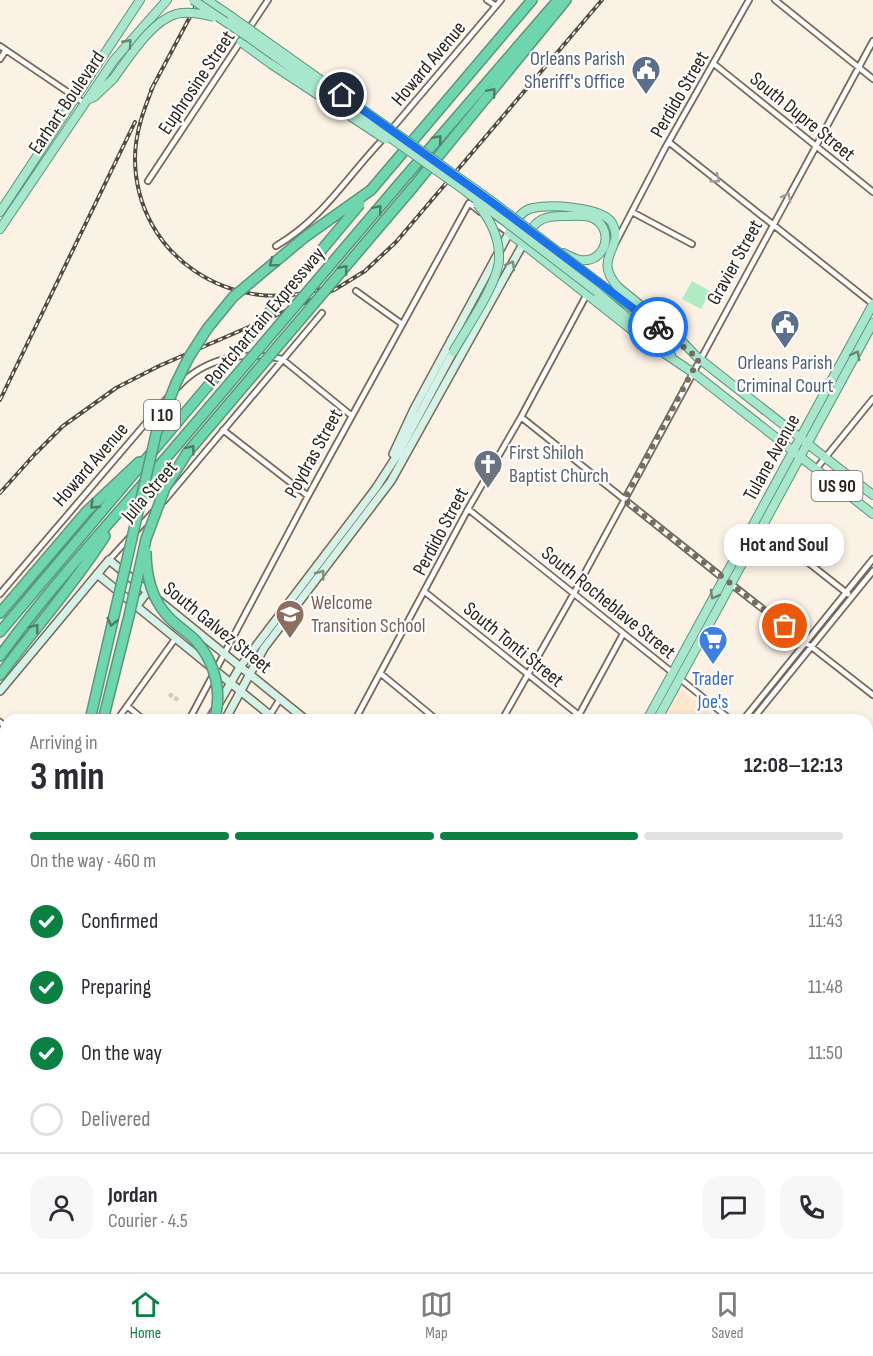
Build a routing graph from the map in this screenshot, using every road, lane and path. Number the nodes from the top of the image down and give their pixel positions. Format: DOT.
graph roads {
  1 [pos="140,0"];
  2 [pos="167,0"];
  3 [pos="193,0"];
  4 [pos="207,0"];
  5 [pos="214,0"];
  6 [pos="268,0"];
  7 [pos="487,0"];
  8 [pos="501,0"];
  9 [pos="532,0"];
  10 [pos="558,0"];
  11 [pos="566,0"];
  12 [pos="749,0"];
  13 [pos="775,0"];
  14 [pos="496,6"];
  15 [pos="214,10"];
  16 [pos="232,17"];
  17 [pos="222,20"];
  18 [pos="247,32"];
  19 [pos="873,41"];
  20 [pos="241,42"];
  21 [pos="0,46"];
  22 [pos="6,51"];
  23 [pos="0,60"];
  24 [pos="714,64"];
  25 [pos="858,68"];
  26 [pos="873,79"];
  27 [pos="76,97"];
  28 [pos="85,102"];
  29 [pos="389,132"];
  30 [pos="670,143"];
  31 [pos="816,146"];
  32 [pos="417,156"];
  33 [pos="23,178"];
  34 [pos="148,181"];
  35 [pos="31,183"];
  36 [pos="464,189"];
  37 [pos="371,190"];
  38 [pos="873,192"];
  39 [pos="0,212"];
  40 [pos="632,212"];
  41 [pos="612,222"];
  42 [pos="627,222"];
  43 [pos="772,224"];
  44 [pos="0,229"];
  45 [pos="509,233"];
  46 [pos="523,243"];
  47 [pos="692,244"];
  48 [pos="276,246"];
  49 [pos="614,246"];
  50 [pos="555,248"];
  51 [pos="600,289"];
  52 [pos="356,291"];
  53 [pos="587,294"];
  54 [pos="873,304"];
  55 [pos="322,312"];
  56 [pos="873,323"];
  57 [pos="402,324"];
  58 [pos="453,352"];
  59 [pos="282,359"];
  60 [pos="699,359"];
  61 [pos="692,372"];
  62 [pos="729,382"];
  63 [pos="720,394"];
  64 [pos="873,399"];
  65 [pos="769,414"];
  66 [pos="352,416"];
  67 [pos="521,417"];
  68 [pos="762,427"];
  69 [pos="223,430"];
  70 [pos="167,436"];
  71 [pos="800,437"];
  72 [pos="808,443"];
  73 [pos="793,451"];
  74 [pos="800,457"];
  75 [pos="825,457"];
  76 [pos="815,469"];
  77 [pos="859,484"];
  78 [pos="376,488"];
  79 [pos="849,495"];
  80 [pos="873,495"];
  81 [pos="308,496"];
  82 [pos="624,500"];
  83 [pos="468,509"];
  84 [pos="119,513"];
  85 [pos="873,514"];
  86 [pos="763,527"];
  87 [pos="146,539"];
  88 [pos="873,559"];
  89 [pos="109,560"];
  90 [pos="873,572"];
  91 [pos="97,574"];
  92 [pos="723,578"];
  93 [pos="732,585"];
  94 [pos="148,591"];
  95 [pos="425,592"];
  96 [pos="574,593"];
  97 [pos="846,593"];
  98 [pos="0,594"];
  99 [pos="852,597"];
  100 [pos="136,608"];
  101 [pos="0,613"];
  102 [pos="176,616"];
  103 [pos="164,630"];
  104 [pos="0,632"];
  105 [pos="623,634"];
  106 [pos="175,639"];
  107 [pos="806,642"];
  108 [pos="812,647"];
  109 [pos="225,655"];
  110 [pos="0,656"];
  111 [pos="240,667"];
  112 [pos="216,672"];
  113 [pos="672,672"];
  114 [pos="380,673"];
  115 [pos="249,674"];
  116 [pos="0,675"];
  117 [pos="528,675"];
  118 [pos="679,678"];
  119 [pos="230,683"];
  120 [pos="0,691"];
  121 [pos="240,691"];
  122 [pos="873,695"];
  123 [pos="280,699"];
  124 [pos="127,706"];
  125 [pos="91,714"];
  126 [pos="104,714"];
  127 [pos="121,714"];
  128 [pos="137,714"];
  129 [pos="192,714"];
  130 [pos="212,714"];
  131 [pos="215,714"];
  132 [pos="228,714"];
  133 [pos="268,714"];
  134 [pos="274,714"];
  135 [pos="299,714"];
  136 [pos="358,714"];
  137 [pos="430,714"];
  138 [pos="505,714"];
  139 [pos="578,714"];
  140 [pos="580,714"];
  141 [pos="649,714"];
  142 [pos="660,714"];
  143 [pos="724,714"];
  144 [pos="748,714"];
  145 [pos="757,714"];
  1 -- 27 [label="main road, Earhart Boulevard"];
  28 -- 2 [label="main road, Earhart Boulevard, one-way"];
  3 -- 17 [label="main road, bridge"];
  4 -- 16 [label="main road"];
  5 -- 16 [label="main road"];
  6 -- 18 [label="street, Euphrosine Street"];
  7 -- 14 [label="street"];
  8 -- 14 [label="street, Howard Avenue"];
  9 -- 37 [label="highway, Pontchartrain Expressway / I 10"];
  84 -- 10 [label="highway, Pontchartrain Expressway, one-way, bridge"];
  87 -- 11 [label="highway, I 10, one-way, bridge"];
  12 -- 24 [label="street, Perdido Street"];
  13 -- 25 [label="street"];
  14 -- 29 [label="street, Howard Avenue"];
  15 -- 18 [label="street"];
  16 -- 50 [label="main road, bridge"];
  17 -- 28 [label="main road, bridge"];
  17 -- 32 [label="main road, bridge"];
  18 -- 20 [label="street, Euphrosine Street"];
  18 -- 29 [label="street"];
  19 -- 25 [label="street, Gravier Street"];
  20 -- 32 [label="main road, bridge"];
  20 -- 34 [label="street, Euphrosine Street"];
  21 -- 22 [label="street"];
  22 -- 23 [label="street"];
  22 -- 27 [label="street"];
  24 -- 30 [label="street, Perdido Street"];
  24 -- 31 [label="street, South Dupre Street"];
  25 -- 26 [label="street"];
  25 -- 31 [label="street, Gravier Street"];
  27 -- 28 [label="street"];
  27 -- 33 [label="main road, Earhart Boulevard"];
  28 -- 35 [label="main road, Earhart Boulevard"];
  29 -- 48 [label="street, Howard Avenue"];
  30 -- 40 [label="street, Perdido Street"];
  30 -- 43 [label="street, one-way"];
  31 -- 38 [label="street, South Dupre Street"];
  43 -- 31 [label="street, Gravier Street, one-way"];
  32 -- 36 [label="main road, bridge"];
  33 -- 35 [label="main road"];
  33 -- 39 [label="main road, Earhart Boulevard"];
  35 -- 44 [label="main road, Earhart Boulevard"];
  36 -- 51 [label="main road, bridge"];
  36 -- 58 [label="main road, bridge"];
  37 -- 70 [label="highway, Pontchartrain Expressway, bridge"];
  37 -- 125 [label="highway, I 10, one-way, bridge"];
  40 -- 42 [label="street, Perdido Street"];
  40 -- 47 [label="street"];
  41 -- 42 [label="street"];
  41 -- 45 [label="main road"];
  41 -- 49 [label="main road"];
  42 -- 49 [label="street, Perdido Street"];
  43 -- 54 [label="street"];
  43 -- 60 [label="street, Gravier Street"];
  45 -- 46 [label="main road"];
  45 -- 57 [label="street, Poydras Street"];
  45 -- 78 [label="main road"];
  46 -- 50 [label="main road, bridge"];
  46 -- 53 [label="main road"];
  115 -- 46 [label="main road, one-way"];
  49 -- 60 [label="main road"];
  50 -- 51 [label="main road, bridge"];
  51 -- 60 [label="main road"];
  51 -- 61 [label="main road"];
  52 -- 57 [label="street"];
  53 -- 61 [label="main road"];
  53 -- 67 [label="street, Perdido Street"];
  54 -- 71 [label="main road, Tulane Avenue"];
  55 -- 59 [label="street, Julia Street"];
  72 -- 56 [label="main road, Tulane Avenue, one-way"];
  57 -- 66 [label="street, Poydras Street"];
  58 -- 78 [label="main road"];
  59 -- 66 [label="street"];
  59 -- 69 [label="street, Julia Street"];
  59 -- 98 [label="street, Howard Avenue"];
  60 -- 61 [label="street, Gravier Street"];
  60 -- 62 [label="main road"];
  61 -- 63 [label="main road"];
  61 -- 82 [label="street, Gravier Street"];
  62 -- 63 [label="main road"];
  62 -- 65 [label="main road"];
  63 -- 68 [label="main road"];
  64 -- 75 [label="street"];
  65 -- 68 [label="main road"];
  65 -- 71 [label="main road"];
  66 -- 81 [label="street, Poydras Street"];
  67 -- 82 [label="street"];
  67 -- 83 [label="street, Perdido Street"];
  68 -- 73 [label="main road"];
  69 -- 81 [label="street"];
  69 -- 89 [label="street, Julia Street"];
  70 -- 101 [label="highway, one-way"];
  70 -- 104 [label="highway, Pontchartrain Expressway"];
  71 -- 72 [label="main road, US 90"];
  71 -- 73 [label="main road, Tulane Avenue"];
  72 -- 74 [label="main road, Tulane Avenue"];
  72 -- 75 [label="main road, US 90"];
  73 -- 74 [label="main road"];
  73 -- 92 [label="main road, Tulane Avenue / US 90"];
  74 -- 76 [label="main road, US 90"];
  74 -- 86 [label="main road, Tulane Avenue / US 90"];
  75 -- 76 [label="street"];
  75 -- 77 [label="main road, US 90"];
  76 -- 79 [label="main road, US 90"];
  77 -- 79 [label="main road"];
  77 -- 80 [label="main road, US 90"];
  78 -- 111 [label="main road"];
  79 -- 85 [label="main road, US 90"];
  81 -- 109 [label="street, Poydras Street"];
  82 -- 92 [label="street"];
  82 -- 96 [label="street, Gravier Street"];
  83 -- 95 [label="street, Perdido Street"];
  83 -- 96 [label="street, South Rocheblave Street"];
  84 -- 110 [label="highway, Pontchartrain Expressway"];
  116 -- 84 [label="highway, one-way"];
  86 -- 93 [label="main road, Tulane Avenue / US 90"];
  86 -- 97 [label="street"];
  87 -- 126 [label="highway, I 10, bridge"];
  87 -- 131 [label="highway, bridge"];
  88 -- 97 [label="street"];
  89 -- 91 [label="main road, Julia Street"];
  89 -- 94 [label="main road, South Galvez Street"];
  90 -- 99 [label="street"];
  91 -- 100 [label="main road, South Galvez Street"];
  91 -- 120 [label="main road, Julia Street"];
  92 -- 93 [label="street"];
  92 -- 113 [label="main road, Tulane Avenue / US 90, one-way"];
  93 -- 107 [label="street"];
  93 -- 118 [label="main road, Tulane Avenue / US 90"];
  94 -- 100 [label="main road"];
  94 -- 102 [label="main road, South Galvez Street"];
  95 -- 114 [label="street, Perdido Street"];
  95 -- 117 [label="street, South Tonti Street"];
  96 -- 105 [label="street, South Rocheblave Street"];
  96 -- 117 [label="street, Gravier Street"];
  97 -- 99 [label="street"];
  97 -- 107 [label="street"];
  99 -- 108 [label="street"];
  100 -- 103 [label="main road, South Galvez Street"];
  102 -- 103 [label="main road"];
  102 -- 109 [label="main road, South Galvez Street"];
  103 -- 106 [label="main road, South Galvez Street"];
  105 -- 113 [label="street, South Rocheblave Street"];
  105 -- 140 [label="street"];
  106 -- 112 [label="main road, South Galvez Street"];
  106 -- 124 [label="street"];
  107 -- 108 [label="street"];
  107 -- 144 [label="street"];
  108 -- 122 [label="street"];
  108 -- 145 [label="street"];
  109 -- 111 [label="main road, South Galvez Street"];
  109 -- 112 [label="street, Poydras Street"];
  111 -- 115 [label="main road, South Galvez Street"];
  111 -- 119 [label="main road"];
  112 -- 119 [label="main road, South Galvez Street"];
  112 -- 129 [label="street, Poydras Street"];
  113 -- 118 [label="street, South Rocheblave Street"];
  113 -- 141 [label="main road, Tulane Avenue / US 90"];
  114 -- 136 [label="street, Perdido Street"];
  114 -- 137 [label="street"];
  115 -- 121 [label="main road"];
  115 -- 123 [label="main road, South Galvez Street"];
  117 -- 138 [label="street, Gravier Street"];
  117 -- 139 [label="street, South Tonti Street"];
  118 -- 142 [label="main road, Tulane Avenue / US 90"];
  118 -- 143 [label="street, South Rocheblave Street"];
  119 -- 121 [label="main road, South Galvez Street"];
  119 -- 130 [label="main road"];
  121 -- 132 [label="main road"];
  121 -- 133 [label="main road, South Galvez Street"];
  123 -- 134 [label="street"];
  123 -- 135 [label="main road, South Galvez Street"];
  124 -- 127 [label="street"];
  124 -- 128 [label="street"];
}
